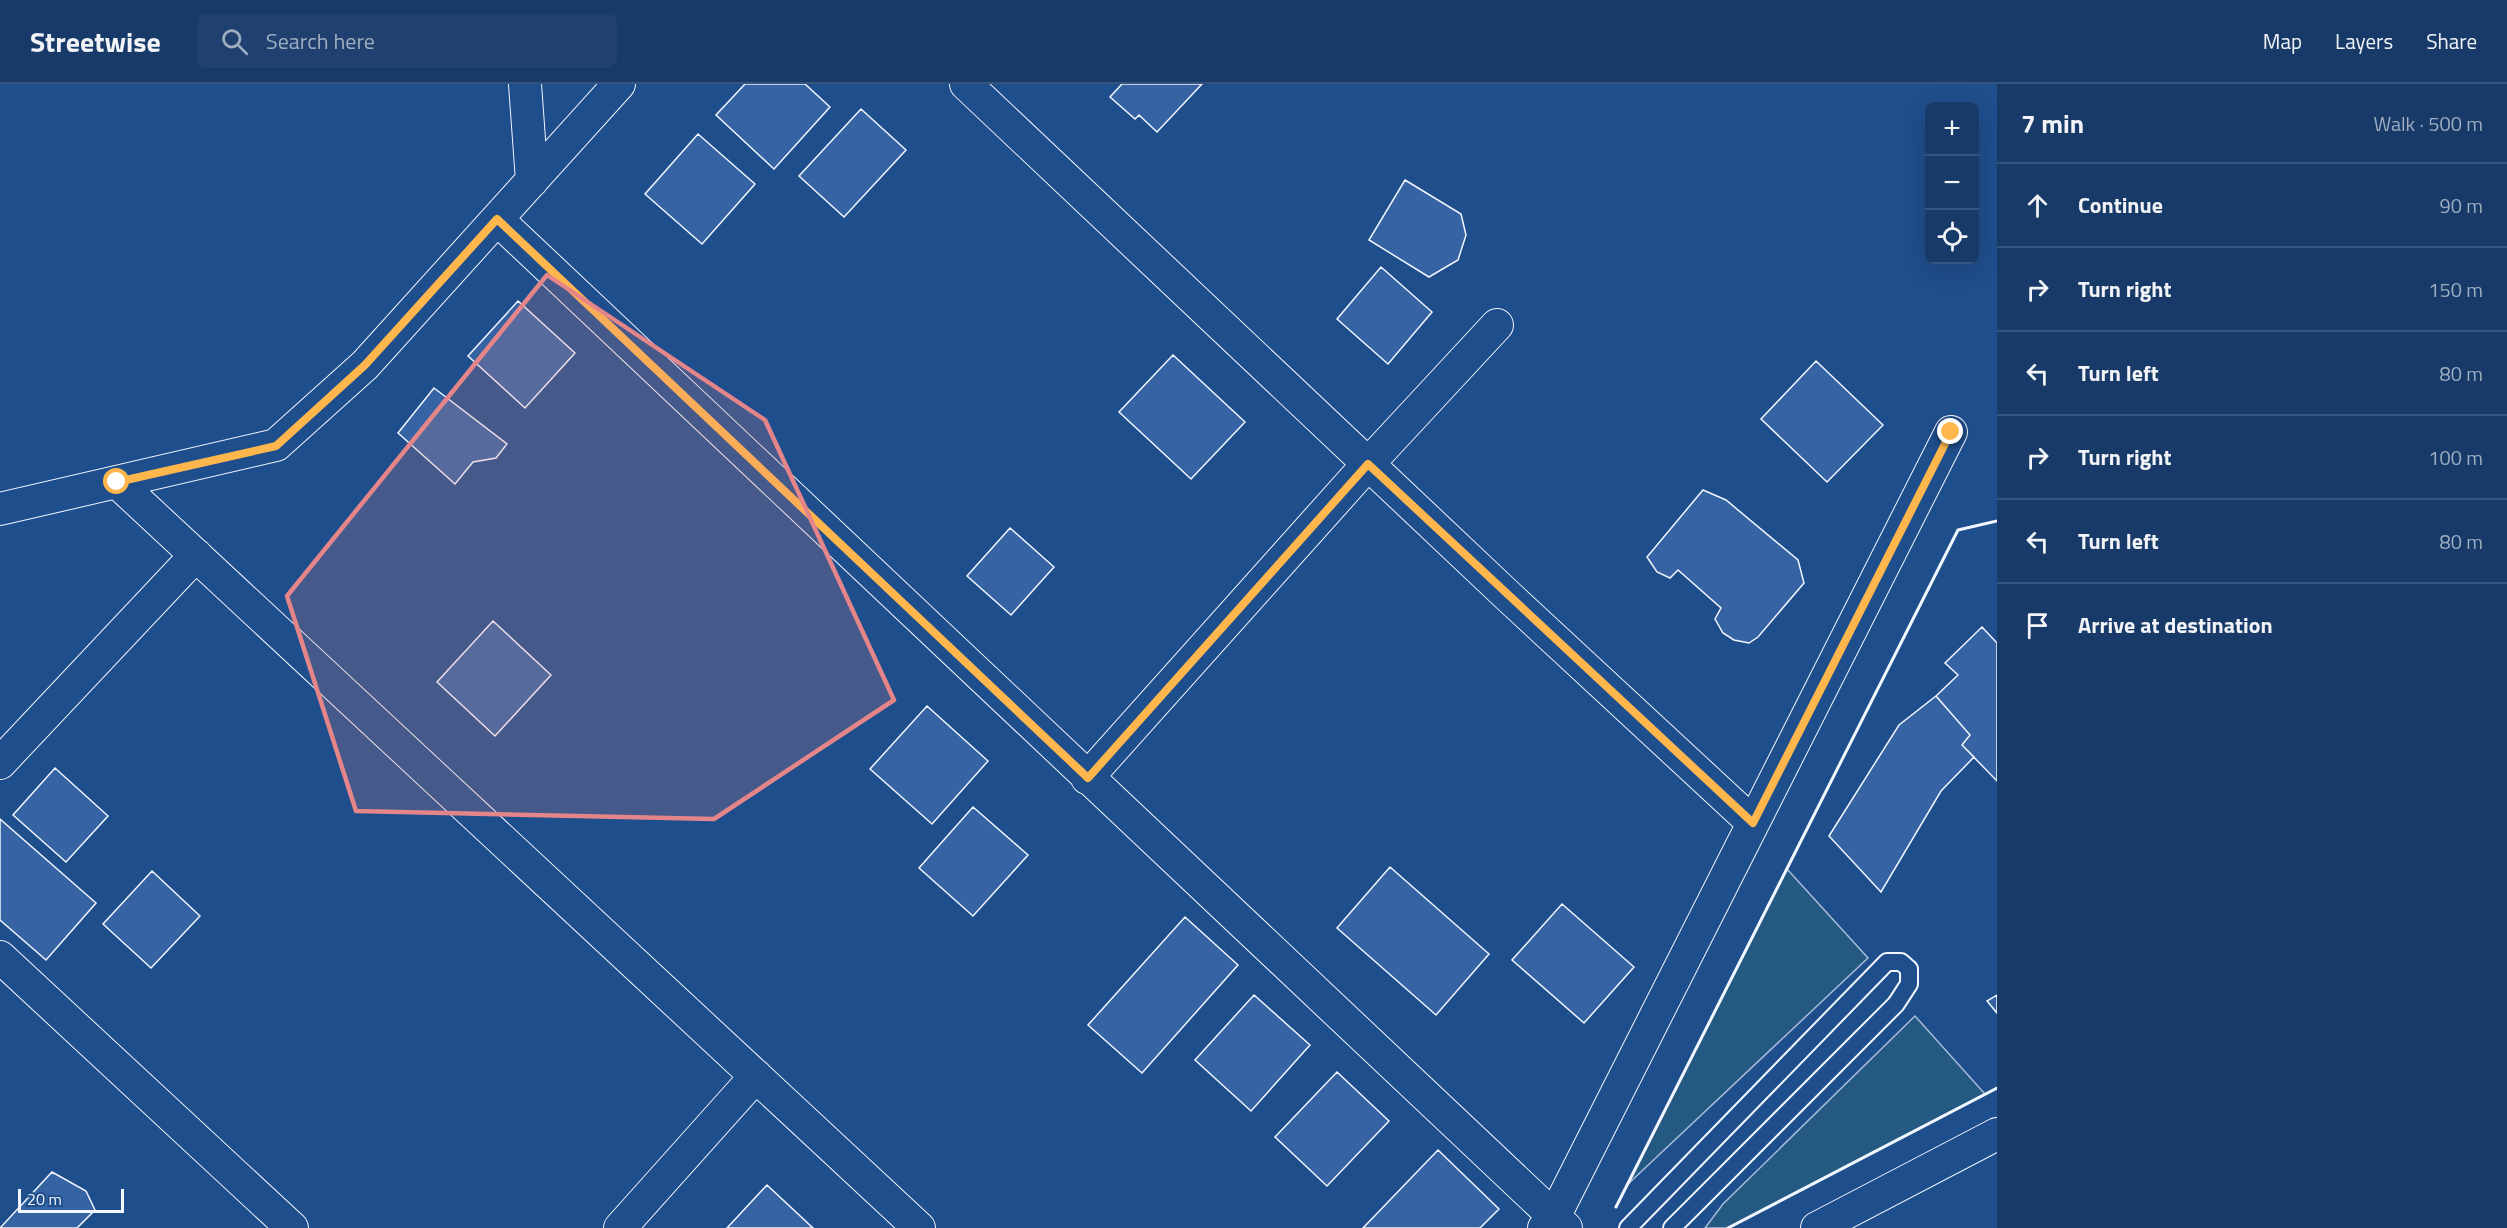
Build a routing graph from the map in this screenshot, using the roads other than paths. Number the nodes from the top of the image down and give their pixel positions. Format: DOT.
graph roads {
  1 [pos="525,84"];
  2 [pos="619,84"];
  3 [pos="966,84"];
  4 [pos="532,181"];
  5 [pos="497,219"];
  6 [pos="1497,325"];
  7 [pos="1951,432"];
  8 [pos="1368,464"];
  9 [pos="117,482"];
  10 [pos="0,509"];
  11 [pos="196,555"];
  12 [pos="0,762"];
  13 [pos="1088,778"];
  14 [pos="1753,823"];
  15 [pos="0,957"];
  16 [pos="756,1076"];
  17 [pos="1997,1134"];
  18 [pos="1555,1224"];
  19 [pos="292,1228"];
  20 [pos="620,1228"];
  21 [pos="919,1228"];
  22 [pos="1628,1228"];
  23 [pos="1672,1228"];
  24 [pos="1817,1228"];
  1 -- 4 [label="street"];
  2 -- 4 [label="street"];
  3 -- 8 [label="street"];
  4 -- 5 [label="street"];
  5 -- 9 [label="street"];
  5 -- 13 [label="street"];
  6 -- 8 [label="street"];
  7 -- 14 [label="street"];
  8 -- 13 [label="street"];
  8 -- 14 [label="street"];
  9 -- 10 [label="street"];
  9 -- 11 [label="street"];
  11 -- 12 [label="street"];
  11 -- 16 [label="street"];
  13 -- 18 [label="street"];
  14 -- 18 [label="street"];
  15 -- 19 [label="street"];
  16 -- 20 [label="street"];
  16 -- 21 [label="street"];
  17 -- 24 [label="street"];
  22 -- 23 [label="lane"];
}
